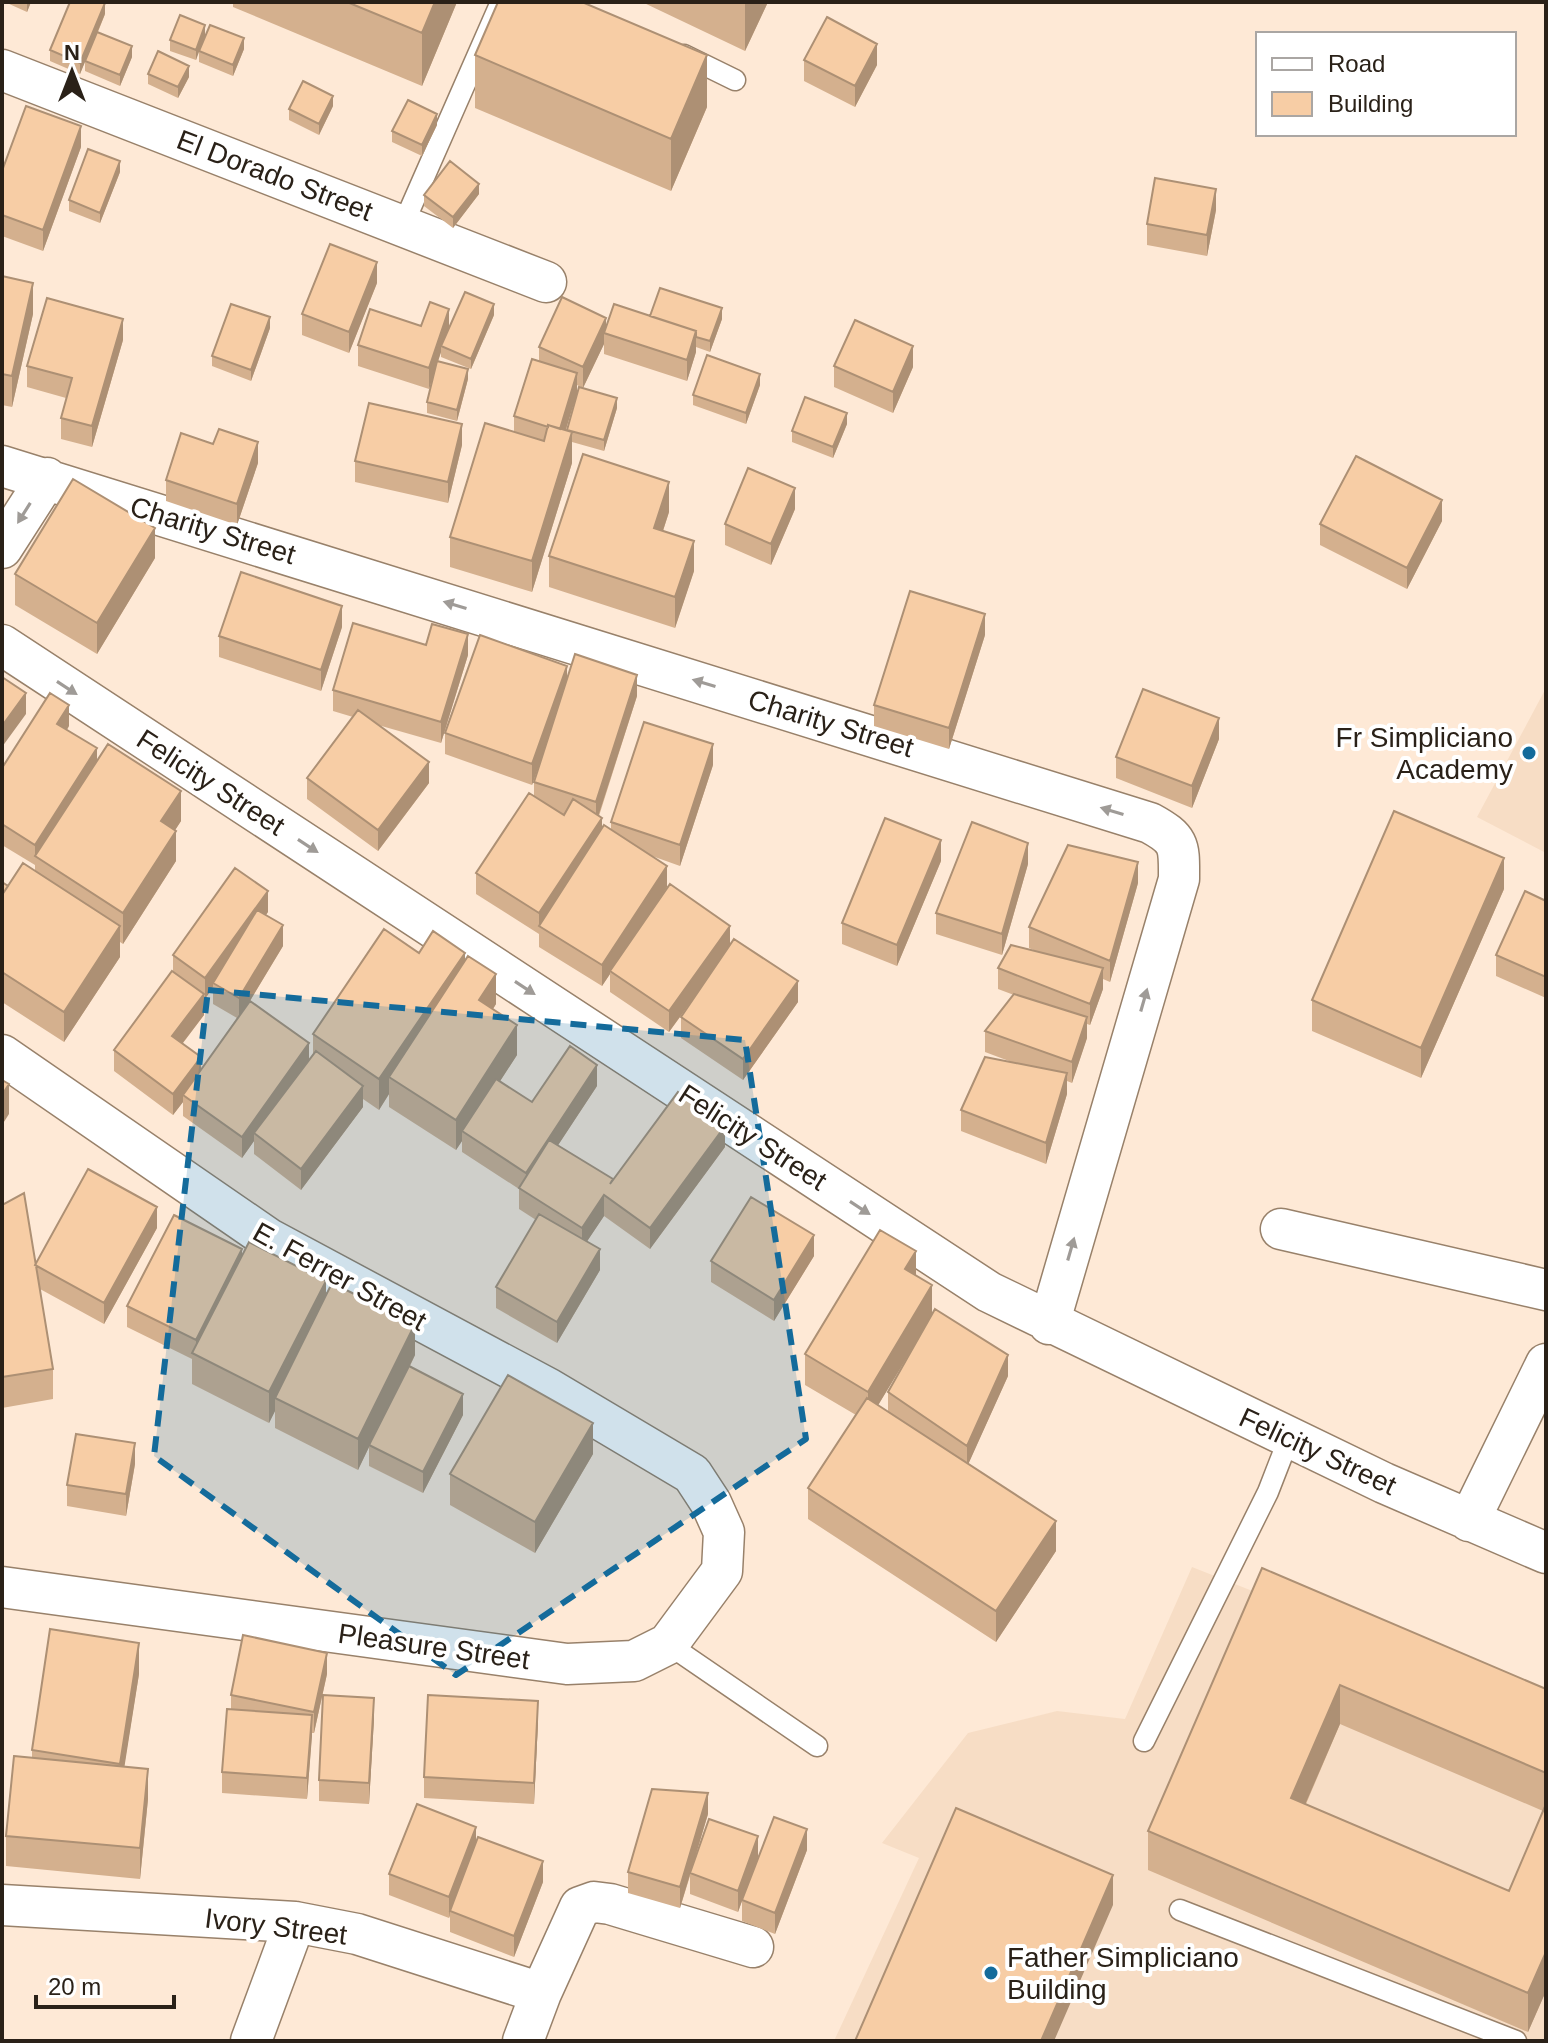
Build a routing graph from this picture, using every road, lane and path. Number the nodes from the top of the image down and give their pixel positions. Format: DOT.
graph roads {
  1 [pos="501,2"];
  2 [pos="667,47"];
  3 [pos="2,70"];
  4 [pos="735,80"];
  5 [pos="403,225"];
  6 [pos="546,282"];
  7 [pos="2,466"];
  8 [pos="47,478"];
  9 [pos="2,548"];
  10 [pos="2,645"];
  11 [pos="2,1055"];
  12 [pos="1281,1229"];
  13 [pos="1546,1290"];
  14 [pos="1049,1324"];
  15 [pos="1546,1364"];
  16 [pos="1289,1438"];
  17 [pos="692,1474"];
  18 [pos="1469,1521"];
  19 [pos="1546,1553"];
  20 [pos="2,1587"];
  21 [pos="668,1644"];
  22 [pos="1144,1741"];
  23 [pos="817,1746"];
  24 [pos="2,1905"];
  25 [pos="1180,1910"];
  26 [pos="295,1922"];
  27 [pos="753,1947"];
  28 [pos="541,1993"];
  29 [pos="251,2041"];
  30 [pos="523,2041"];
  31 [pos="1516,2041"];
  1 -- 5 [label="lane"];
  2 -- 4 [label="lane"];
  3 -- 5 [label="street, El Dorado Street"];
  5 -- 6 [label="street, El Dorado Street"];
  7 -- 8 [label="street, Charity Street"];
  8 -- 9 [label="street, one-way"];
  14 -- 8 [label="street, Charity Street, one-way"];
  10 -- 14 [label="street, Felicity Street, one-way"];
  11 -- 17 [label="street, E. Ferrer Street"];
  12 -- 13 [label="street"];
  14 -- 16 [label="street, Felicity Street"];
  15 -- 18 [label="street"];
  16 -- 18 [label="street, Felicity Street"];
  16 -- 22 [label="lane"];
  17 -- 21 [label="street, Pleasure Street"];
  18 -- 19 [label="street, Felicity Street"];
  20 -- 21 [label="street, Pleasure Street"];
  21 -- 23 [label="lane"];
  24 -- 26 [label="street, Ivory Street"];
  25 -- 31 [label="lane"];
  26 -- 28 [label="street, Ivory Street"];
  26 -- 29 [label="street"];
  27 -- 28 [label="street"];
  28 -- 30 [label="street"];
}
